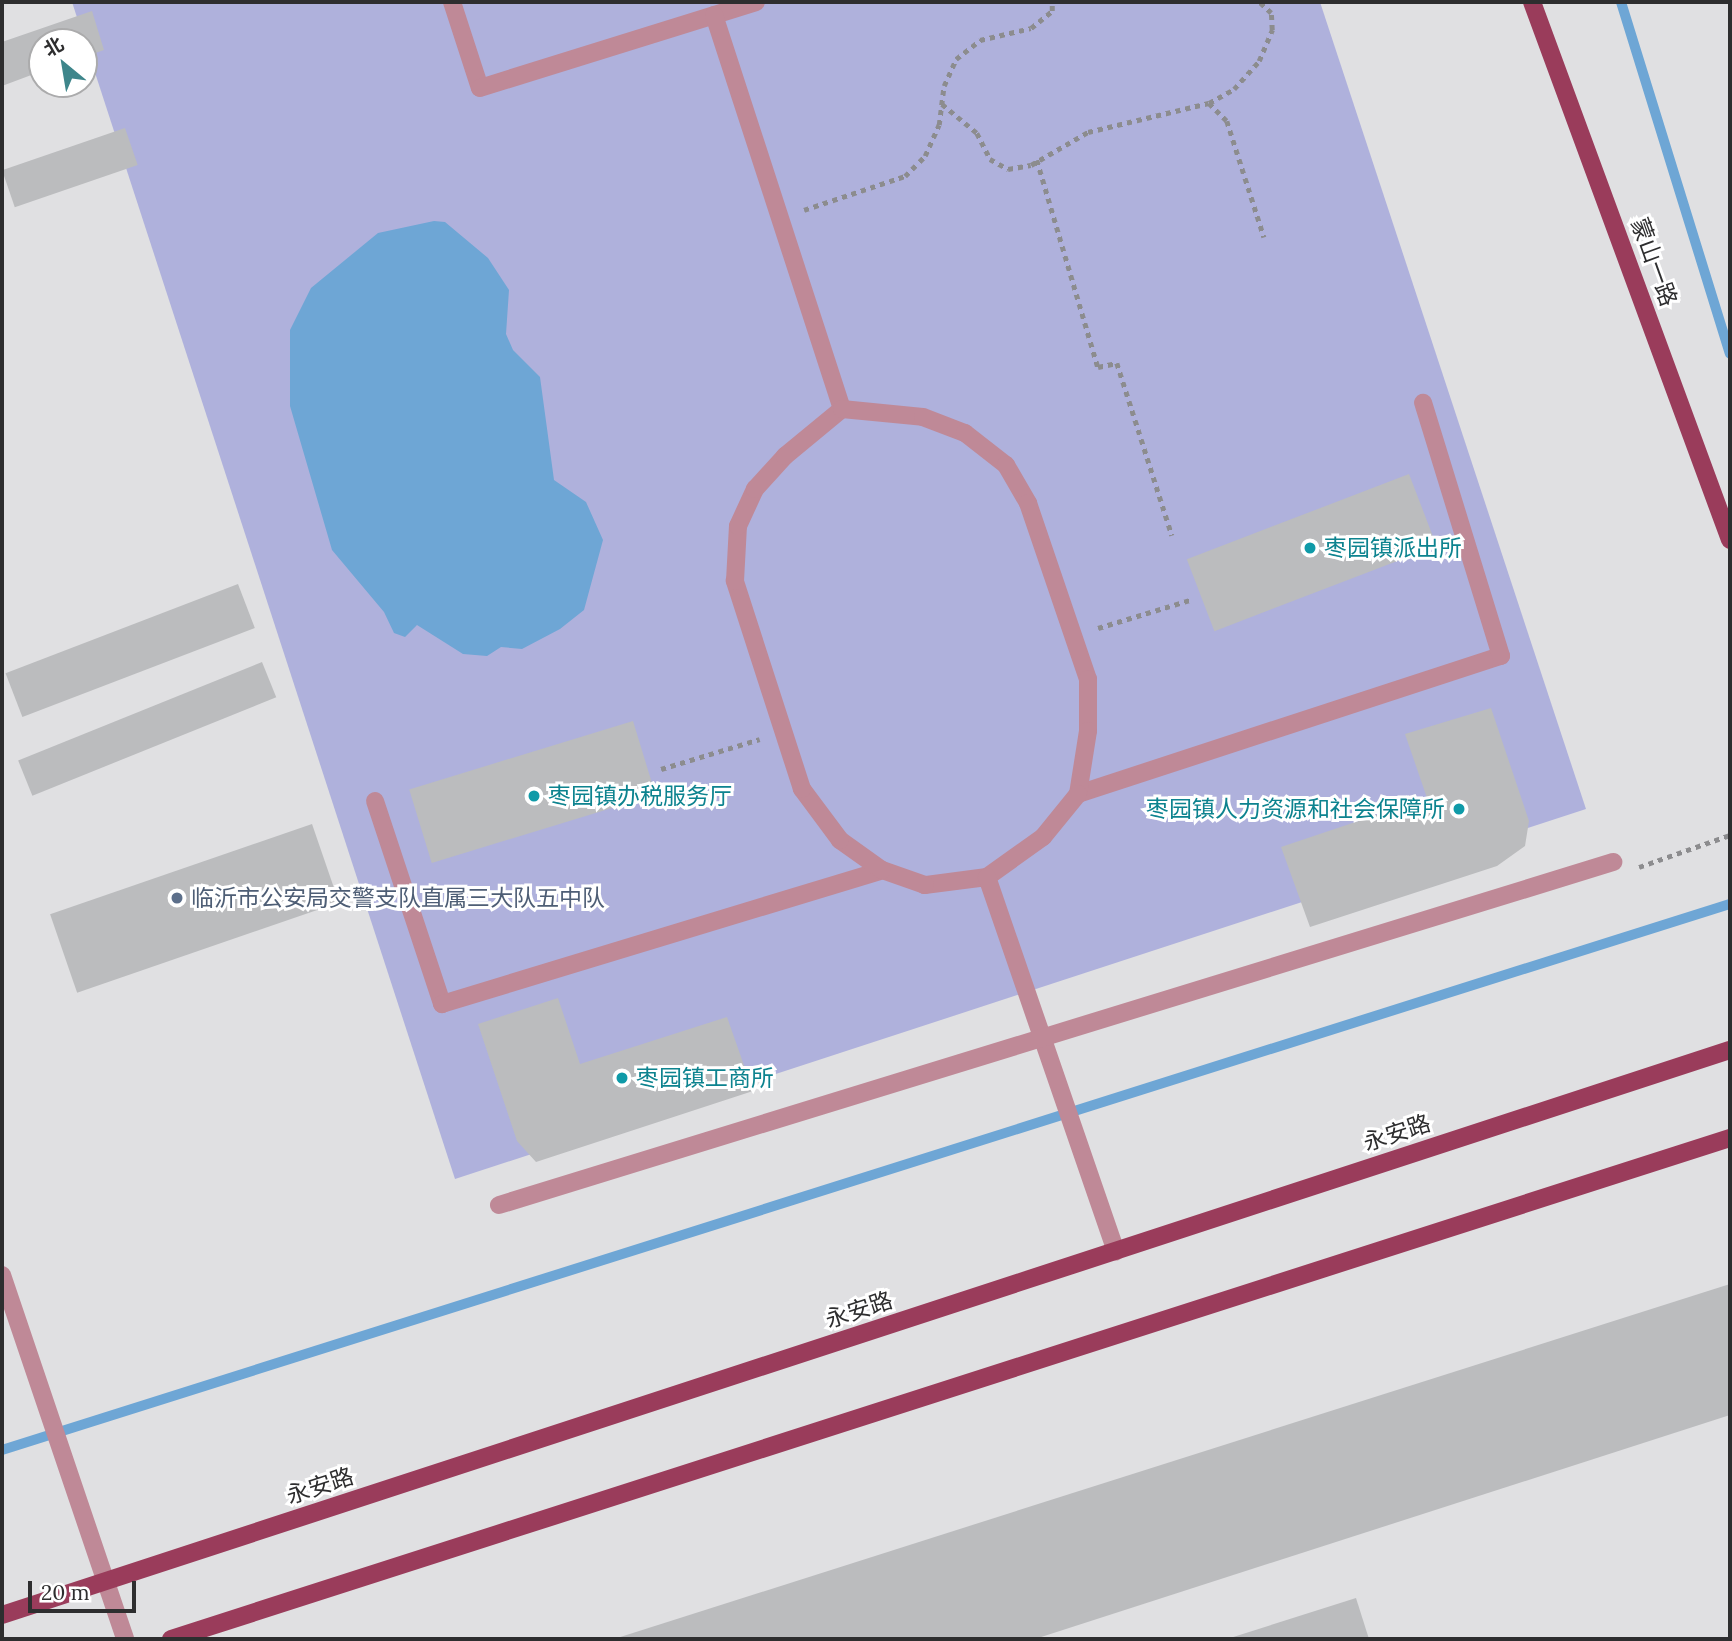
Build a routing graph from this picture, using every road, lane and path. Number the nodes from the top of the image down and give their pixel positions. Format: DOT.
graph roads {
  1 [pos="452,2"];
  2 [pos="756,2"];
  3 [pos="1052,2"];
  4 [pos="1259,2"];
  5 [pos="1532,2"];
  6 [pos="715,15"];
  7 [pos="1209,103"];
  8 [pos="942,104"];
  9 [pos="1037,160"];
  10 [pos="779,217"];
  11 [pos="1264,236"];
  12 [pos="1423,403"];
  13 [pos="842,409"];
  14 [pos="1728,530"];
  15 [pos="1172,535"];
  16 [pos="1194,599"];
  17 [pos="1073,635"];
  18 [pos="784,731"];
  19 [pos="661,769"];
  20 [pos="1078,794"];
  21 [pos="375,801"];
  22 [pos="1730,835"];
  23 [pos="1613,862"];
  24 [pos="882,870"];
  25 [pos="987,877"];
  26 [pos="1042,1038"];
  27 [pos="1730,1050"];
  28 [pos="1730,1138"];
  29 [pos="499,1205"];
  30 [pos="1116,1251"];
  31 [pos="2,1275"];
  32 [pos="106,1582"];
  33 [pos="2,1615"];
  34 [pos="125,1639"];
  35 [pos="171,1639"];
  1 -- 6 [label="street"];
  2 -- 6 [label="street"];
  3 -- 8 [label="path"];
  4 -- 7 [label="path"];
  5 -- 14 [label="main road, 蒙山一路"];
  6 -- 10 [label="street"];
  7 -- 9 [label="path"];
  7 -- 11 [label="path"];
  8 -- 9 [label="path"];
  8 -- 10 [label="path"];
  9 -- 15 [label="path"];
  10 -- 13 [label="street"];
  12 -- 20 [label="street"];
  13 -- 17 [label="street"];
  13 -- 18 [label="street"];
  16 -- 17 [label="path"];
  17 -- 20 [label="street"];
  18 -- 19 [label="path"];
  18 -- 24 [label="street"];
  20 -- 25 [label="street"];
  21 -- 24 [label="street"];
  22 -- 23 [label="path"];
  23 -- 26 [label="street"];
  24 -- 25 [label="street"];
  25 -- 26 [label="street"];
  26 -- 29 [label="street"];
  26 -- 30 [label="street"];
  27 -- 30 [label="main road, 永安路"];
  28 -- 35 [label="main road"];
  30 -- 32 [label="main road, 永安路"];
  31 -- 32 [label="street"];
  32 -- 33 [label="main road, 永安路"];
  32 -- 34 [label="street"];
}
